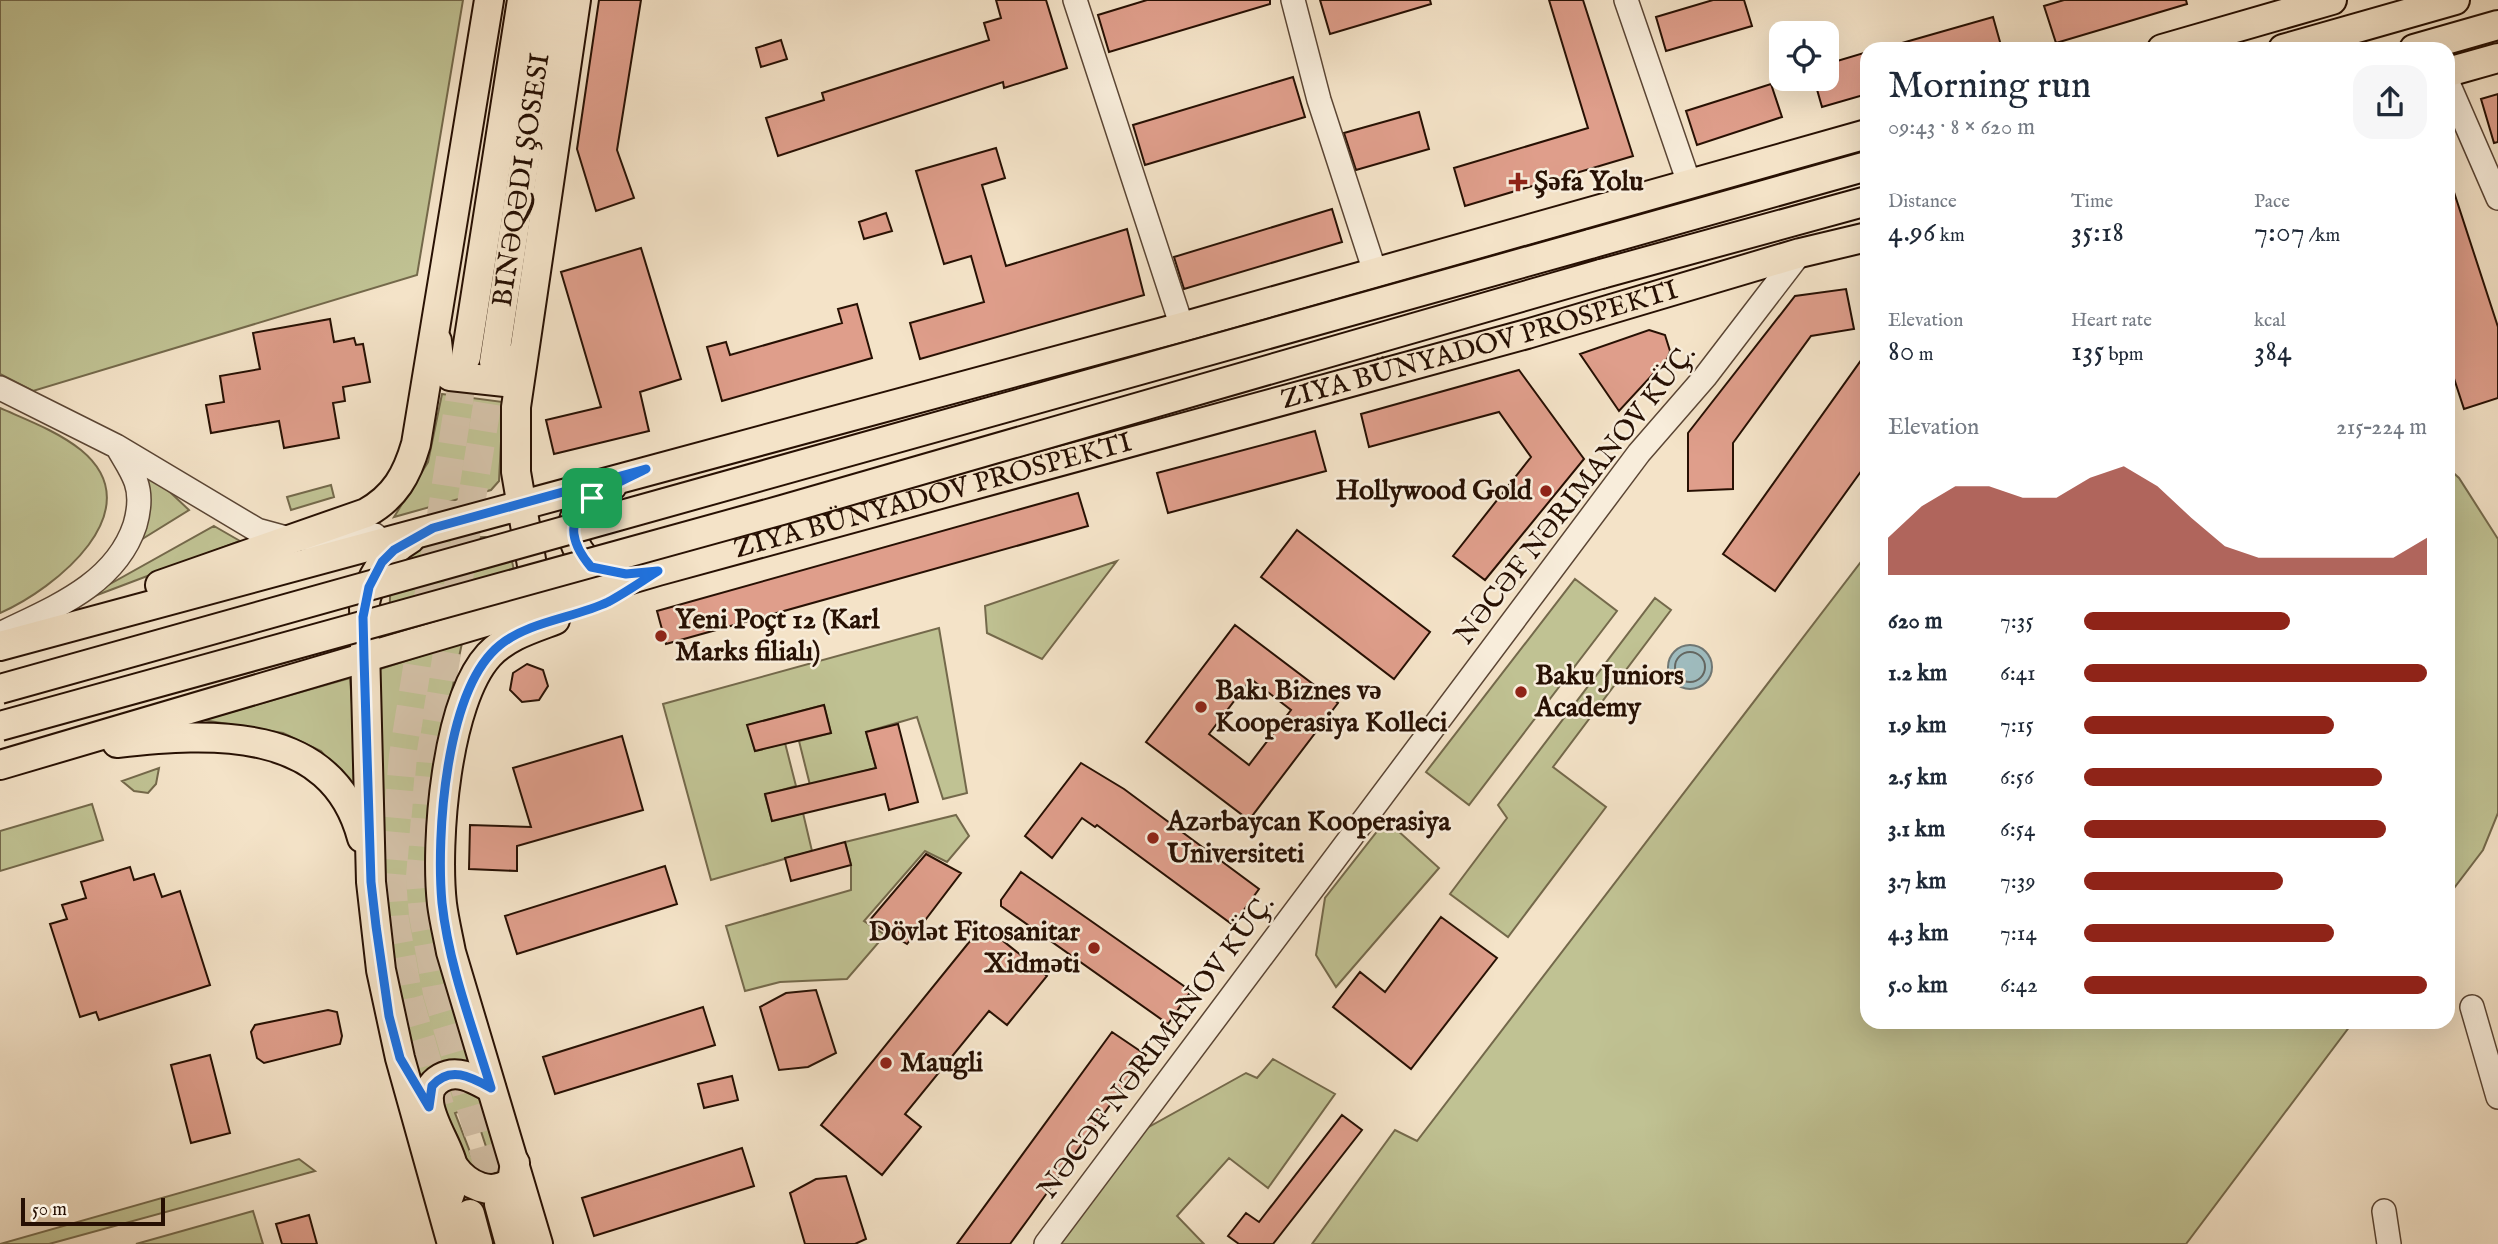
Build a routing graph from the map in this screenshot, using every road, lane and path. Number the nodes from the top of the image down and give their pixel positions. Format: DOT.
graph roads {
  1 [pos="489,0"];
  2 [pos="522,0"];
  3 [pos="549,0"];
  4 [pos="576,0"];
  5 [pos="1075,0"];
  6 [pos="1293,0"];
  7 [pos="1626,0"];
  8 [pos="2332,0"];
  9 [pos="2455,0"];
  10 [pos="2498,25"];
  11 [pos="2186,42"];
  12 [pos="2308,42"];
  13 [pos="2438,42"];
  14 [pos="2498,58"];
  15 [pos="2455,70"];
  16 [pos="2455,99"];
  17 [pos="1860,136"];
  18 [pos="1860,168"];
  19 [pos="1689,183"];
  20 [pos="2498,198"];
  21 [pos="1860,203"];
  22 [pos="1860,239"];
  23 [pos="1800,253"];
  24 [pos="1375,272"];
  25 [pos="436,325"];
  26 [pos="1182,327"];
  27 [pos="525,341"];
  28 [pos="466,357"];
  29 [pos="494,362"];
  30 [pos="0,387"];
  31 [pos="116,446"];
  32 [pos="646,469"];
  33 [pos="520,504"];
  34 [pos="433,528"];
  35 [pos="290,539"];
  36 [pos="530,547"];
  37 [pos="658,571"];
  38 [pos="374,574"];
  39 [pos="469,628"];
  40 [pos="0,634"];
  41 [pos="428,640"];
  42 [pos="0,644"];
  43 [pos="364,658"];
  44 [pos="0,689"];
  45 [pos="0,726"];
  46 [pos="44,751"];
  47 [pos="0,765"];
  48 [pos="371,882"];
  49 [pos="2472,1007"];
  50 [pos="400,1058"];
  51 [pos="491,1088"];
  52 [pos="2498,1097"];
  53 [pos="429,1107"];
  54 [pos="515,1163"];
  55 [pos="453,1167"];
  56 [pos="499,1204"];
  57 [pos="2384,1211"];
  58 [pos="457,1213"];
  59 [pos="452,1244"];
  60 [pos="478,1244"];
  61 [pos="510,1244"];
  62 [pos="538,1244"];
  63 [pos="1046,1244"];
  64 [pos="2389,1244"];
  1 -- 25 [label="main road"];
  2 -- 28 [label="main road, BINƏQƏDI ŞOSESI"];
  3 -- 29 [label="main road, BINƏQƏDI ŞOSESI"];
  4 -- 27 [label="main road"];
  5 -- 26 [label="street"];
  6 -- 24 [label="street"];
  7 -- 19 [label="street"];
  8 -- 11 [label="main road"];
  9 -- 12 [label="main road"];
  10 -- 13 [label="main road"];
  14 -- 15 [label="main road"];
  16 -- 20 [label="street"];
  17 -- 19 [label="main road"];
  18 -- 44 [label="main road, bridge"];
  19 -- 24 [label="main road"];
  21 -- 45 [label="main road, ZIYA BÜNYADOV PROSPEKTI, bridge"];
  22 -- 23 [label="main road, ZIYA BÜNYADOV PROSPEKTI"];
  23 -- 37 [label="main road, ZIYA BÜNYADOV PROSPEKTI"];
  23 -- 63 [label="street, NƏCƏF NƏRIMANOV KÜÇ."];
  24 -- 26 [label="main road"];
  25 -- 27 [label="main road"];
  25 -- 35 [label="main road"];
  26 -- 32 [label="main road"];
  27 -- 33 [label="main road"];
  30 -- 31 [label="street"];
  31 -- 35 [label="street"];
  31 -- 40 [label="street"];
  32 -- 33 [label="main road"];
  32 -- 37 [label="main road"];
  33 -- 34 [label="main road"];
  33 -- 36 [label="main road"];
  34 -- 35 [label="street"];
  34 -- 36 [label="main road"];
  34 -- 38 [label="main road"];
  34 -- 42 [label="main road"];
  35 -- 42 [label="main road"];
  36 -- 39 [label="main road"];
  37 -- 39 [label="main road, ZIYA BÜNYADOV PROSPEKTI"];
  37 -- 51 [label="main road"];
  38 -- 41 [label="main road"];
  38 -- 43 [label="main road"];
  39 -- 41 [label="main road, ZIYA BÜNYADOV PROSPEKTI"];
  41 -- 43 [label="main road, ZIYA BÜNYADOV PROSPEKTI"];
  43 -- 46 [label="main road, ZIYA BÜNYADOV PROSPEKTI"];
  43 -- 48 [label="main road"];
  46 -- 47 [label="main road, ZIYA BÜNYADOV PROSPEKTI"];
  46 -- 48 [label="main road"];
  48 -- 50 [label="main road"];
  49 -- 52 [label="street"];
  50 -- 53 [label="main road"];
  50 -- 58 [label="main road"];
  51 -- 53 [label="main road"];
  51 -- 54 [label="main road"];
  53 -- 55 [label="main road"];
  54 -- 55 [label="main road"];
  54 -- 62 [label="main road"];
  55 -- 58 [label="main road"];
  56 -- 61 [label="main road"];
  57 -- 64 [label="street"];
  58 -- 59 [label="main road"];
  58 -- 60 [label="main road"];
}
